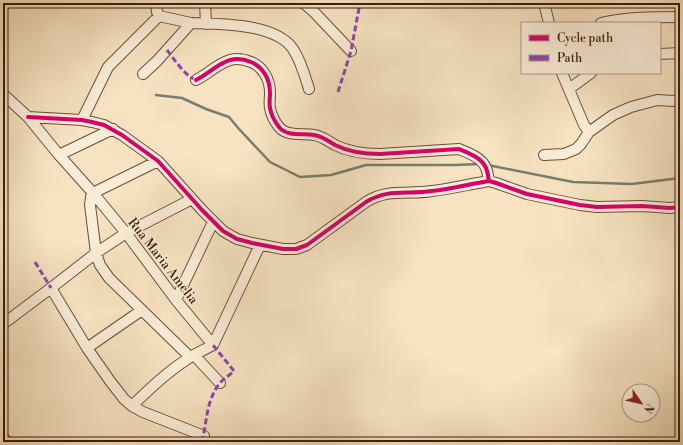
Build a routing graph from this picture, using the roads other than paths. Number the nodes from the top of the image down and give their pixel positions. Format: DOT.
graph roads {
  1 [pos="156,3"];
  2 [pos="205,3"];
  3 [pos="302,3"];
  4 [pos="544,3"];
  5 [pos="159,16"];
  6 [pos="680,17"];
  7 [pos="549,22"];
  8 [pos="605,22"];
  9 [pos="191,24"];
  10 [pos="206,24"];
  11 [pos="351,50"];
  12 [pos="680,53"];
  13 [pos="661,54"];
  14 [pos="143,74"];
  15 [pos="562,74"];
  16 [pos="590,74"];
  17 [pos="196,80"];
  18 [pos="309,89"];
  19 [pos="569,90"];
  20 [pos="3,94"];
  21 [pos="680,100"];
  22 [pos="28,117"];
  23 [pos="82,120"];
  24 [pos="113,129"];
  25 [pos="589,132"];
  26 [pos="59,154"];
  27 [pos="544,154"];
  28 [pos="158,161"];
  29 [pos="489,181"];
  30 [pos="93,193"];
  31 [pos="192,199"];
  32 [pos="680,207"];
  33 [pos="213,222"];
  34 [pos="126,233"];
  35 [pos="260,245"];
  36 [pos="96,253"];
  37 [pos="51,288"];
  38 [pos="176,300"];
  39 [pos="142,310"];
  40 [pos="3,324"];
  41 [pos="213,346"];
  42 [pos="87,348"];
  43 [pos="192,356"];
  44 [pos="220,383"];
  45 [pos="132,406"];
  46 [pos="204,436"];
  47 [pos="3,437"];
  48 [pos="8,442"];
  1 -- 5 [label="street"];
  2 -- 10 [label="street"];
  3 -- 11 [label="street"];
  4 -- 7 [label="street"];
  5 -- 9 [label="street"];
  5 -- 23 [label="street"];
  6 -- 8 [label="street"];
  9 -- 10 [label="street"];
  9 -- 14 [label="street"];
  10 -- 18 [label="street"];
  12 -- 13 [label="street"];
  15 -- 19 [label="street"];
  16 -- 19 [label="street"];
  17 -- 29 [label="street"];
  19 -- 25 [label="street"];
  20 -- 22 [label="street, Rua Maria Amelia"];
  21 -- 25 [label="street"];
  22 -- 23 [label="street"];
  22 -- 26 [label="street, Rua Maria Amelia"];
  23 -- 24 [label="street"];
  24 -- 26 [label="street"];
  24 -- 28 [label="street"];
  25 -- 27 [label="street"];
  26 -- 30 [label="street, Rua Maria Amelia"];
  28 -- 30 [label="street"];
  28 -- 31 [label="street"];
  29 -- 32 [label="street"];
  29 -- 35 [label="street"];
  30 -- 34 [label="street, Rua Maria Amelia"];
  30 -- 36 [label="street"];
  31 -- 33 [label="street"];
  31 -- 34 [label="street"];
  33 -- 35 [label="street"];
  33 -- 38 [label="street"];
  34 -- 36 [label="street"];
  34 -- 38 [label="street, Rua Maria Amelia"];
  35 -- 41 [label="street"];
  36 -- 37 [label="street"];
  36 -- 39 [label="street"];
  37 -- 40 [label="street"];
  37 -- 42 [label="street"];
  38 -- 41 [label="street, Rua Maria Amelia"];
  39 -- 42 [label="street"];
  39 -- 43 [label="street"];
  41 -- 43 [label="street"];
  42 -- 45 [label="street"];
  43 -- 44 [label="street"];
  43 -- 45 [label="street"];
  45 -- 46 [label="street"];
  47 -- 48 [label="street"];
}
